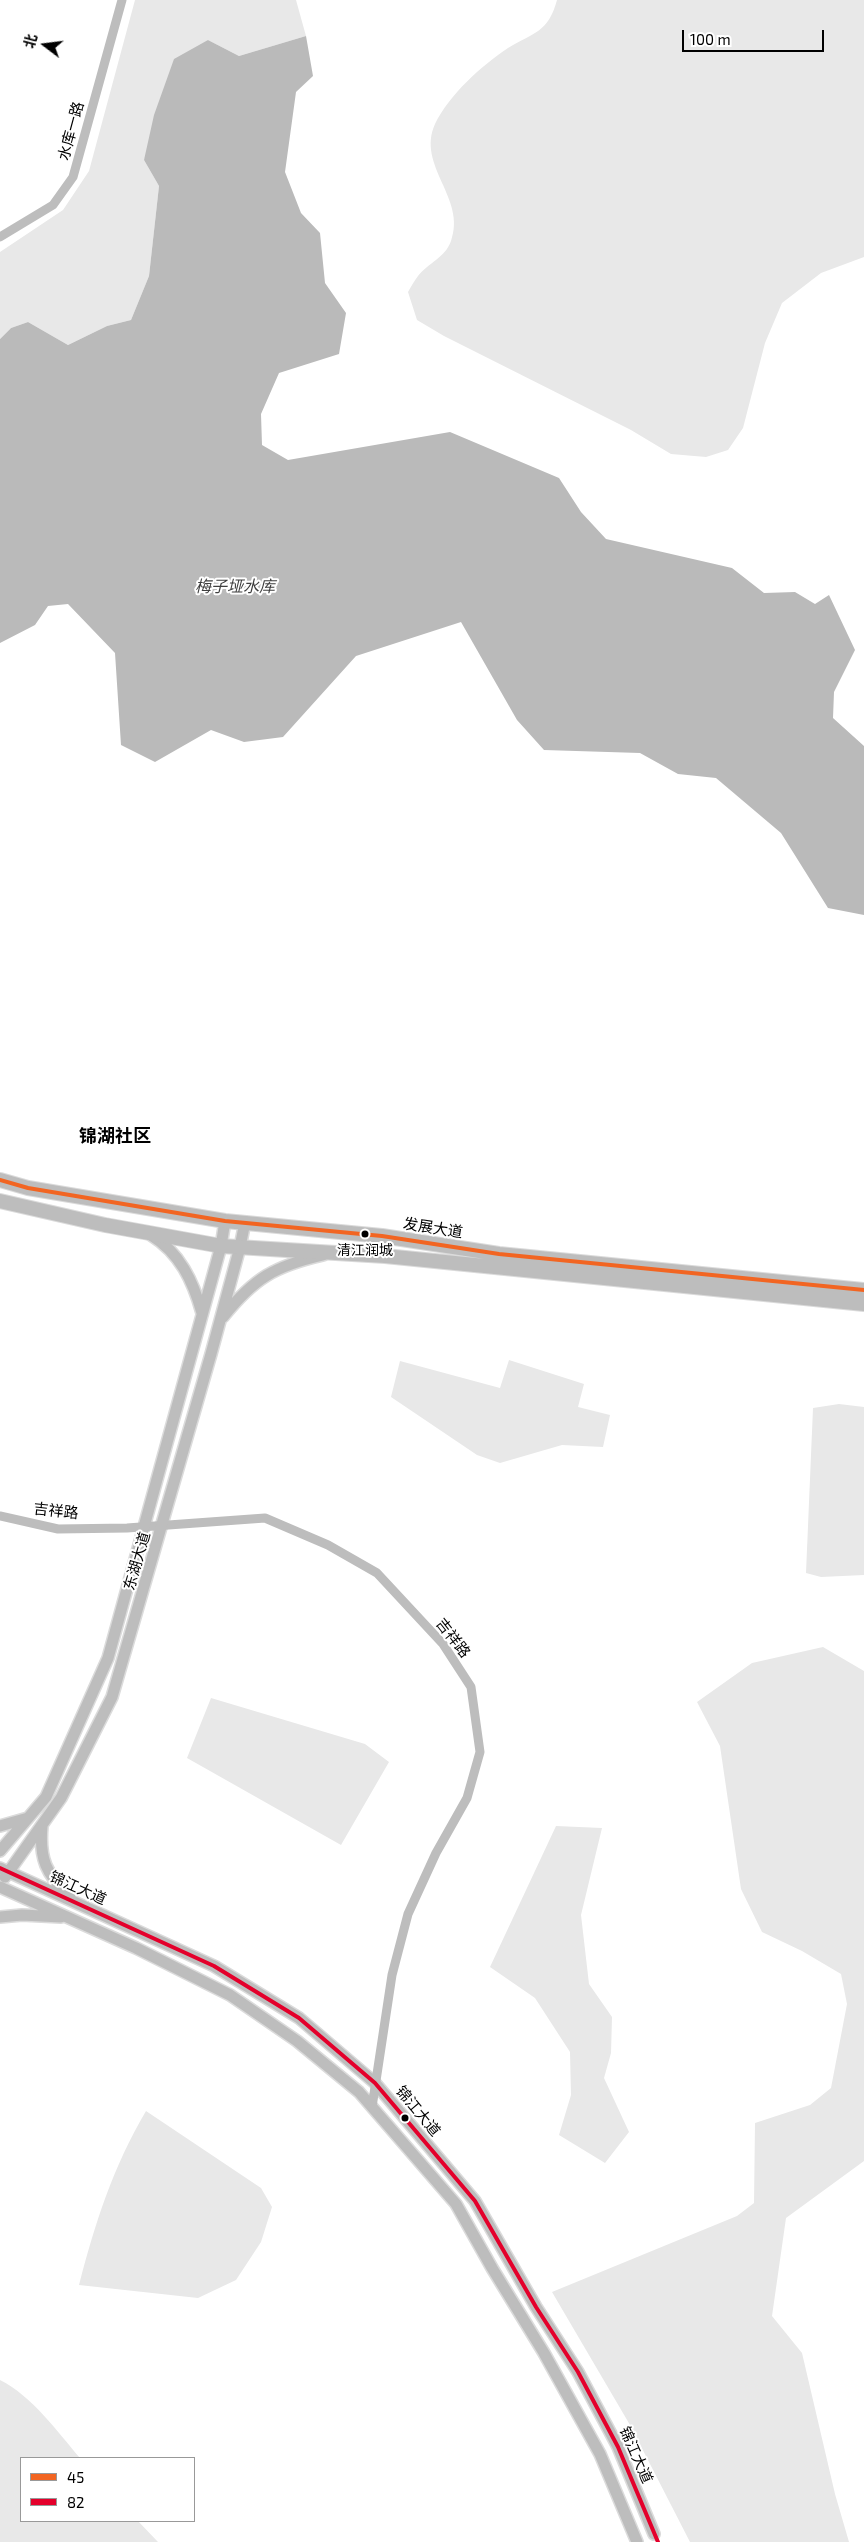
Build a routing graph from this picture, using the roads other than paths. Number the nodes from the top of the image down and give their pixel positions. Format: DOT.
graph roads {
  1 [pos="122,0"];
  2 [pos="0,237"];
  3 [pos="0,1180"];
  4 [pos="0,1201"];
  5 [pos="225,1221"];
  6 [pos="245,1222"];
  7 [pos="147,1232"];
  8 [pos="221,1246"];
  9 [pos="240,1247"];
  10 [pos="334,1253"];
  11 [pos="864,1290"];
  12 [pos="864,1304"];
  13 [pos="202,1314"];
  14 [pos="220,1320"];
  15 [pos="0,1516"];
  16 [pos="162,1525"];
  17 [pos="144,1527"];
  18 [pos="28,1818"];
  19 [pos="42,1825"];
  20 [pos="0,1826"];
  21 [pos="0,1851"];
  22 [pos="4,1871"];
  23 [pos="0,1882"];
  24 [pos="0,1888"];
  25 [pos="76,1904"];
  26 [pos="0,1917"];
  27 [pos="68,1918"];
  28 [pos="375,2083"];
  29 [pos="372,2107"];
  30 [pos="654,2534"];
  31 [pos="637,2542"];
  1 -- 2 [label="street, 水库一路"];
  3 -- 5 [label="highway, 发展大道"];
  4 -- 7 [label="highway"];
  5 -- 6 [label="highway, 发展大道"];
  5 -- 8 [label="main road, 东湖大道"];
  6 -- 9 [label="main road, 东湖大道"];
  6 -- 11 [label="highway, 发展大道"];
  7 -- 8 [label="highway"];
  7 -- 13 [label="main road"];
  8 -- 9 [label="highway"];
  8 -- 13 [label="main road, 东湖大道"];
  9 -- 10 [label="highway"];
  9 -- 14 [label="main road, 东湖大道"];
  10 -- 12 [label="highway"];
  10 -- 14 [label="main road"];
  13 -- 17 [label="main road, 东湖大道"];
  14 -- 16 [label="main road, 东湖大道"];
  15 -- 17 [label="street, 吉祥路"];
  16 -- 17 [label="street, 吉祥路"];
  16 -- 19 [label="main road, 东湖大道"];
  16 -- 28 [label="street, 吉祥路"];
  17 -- 18 [label="main road, 东湖大道"];
  18 -- 20 [label="main road"];
  18 -- 21 [label="main road, 东湖大道"];
  19 -- 22 [label="main road, 东湖大道"];
  19 -- 25 [label="main road"];
  22 -- 23 [label="main road, 东湖大道"];
  22 -- 25 [label="main road, 锦江大道"];
  24 -- 27 [label="main road, 锦江大道"];
  25 -- 28 [label="main road, 锦江大道"];
  26 -- 27 [label="main road"];
  27 -- 29 [label="main road, 锦江大道"];
  28 -- 29 [label="street, 吉祥路"];
  28 -- 30 [label="main road, 锦江大道"];
  29 -- 31 [label="main road, 锦江大道"];
}
